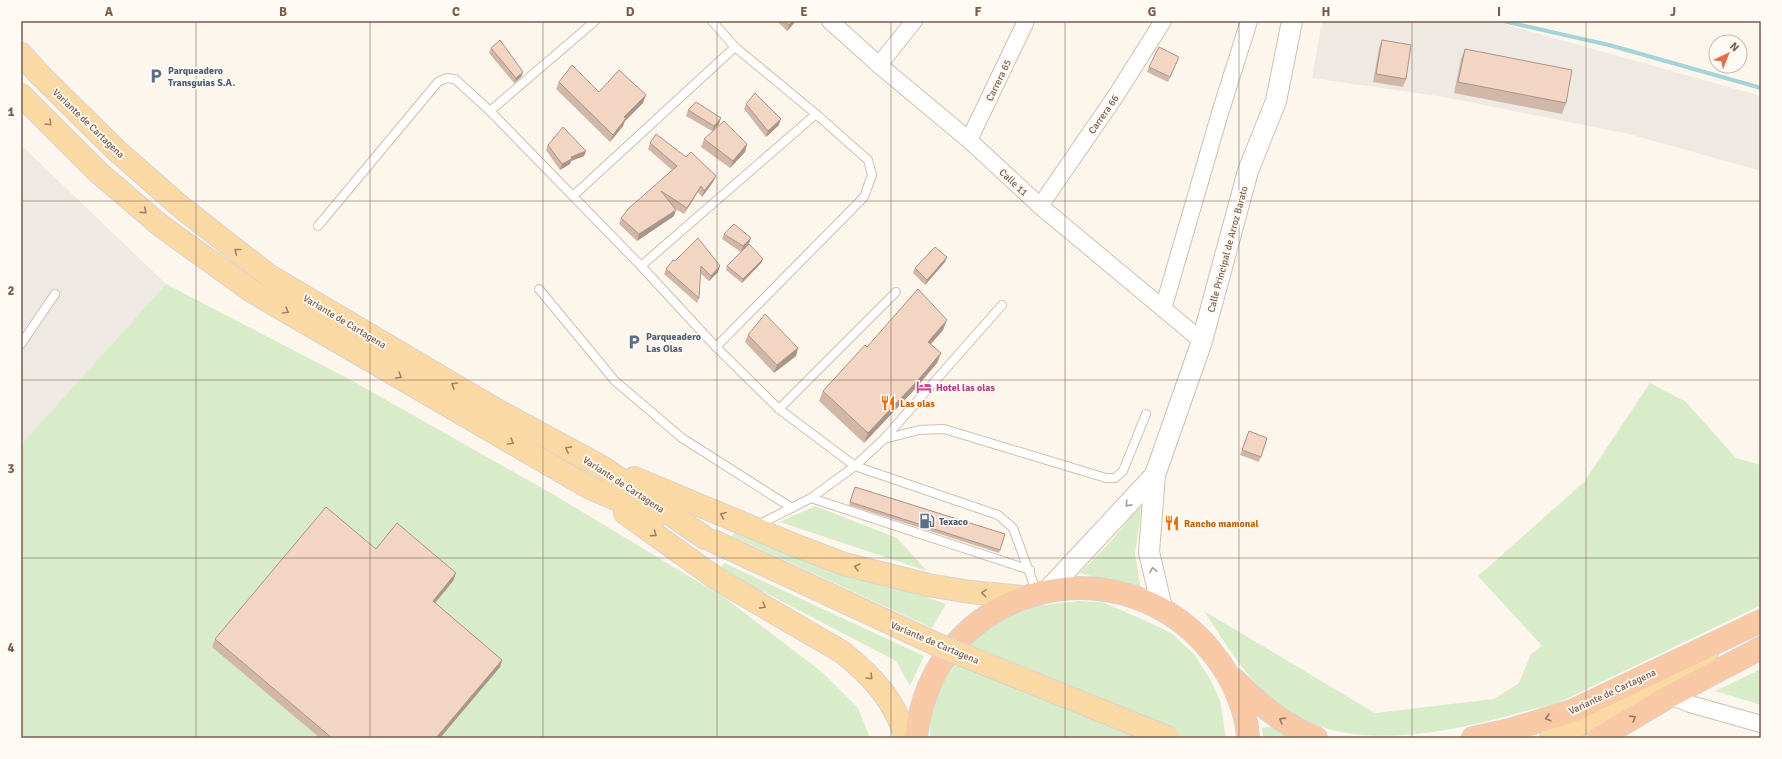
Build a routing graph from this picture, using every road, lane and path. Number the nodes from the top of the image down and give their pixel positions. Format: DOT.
graph roads {
  1 [pos="595,21"];
  2 [pos="712,21"];
  3 [pos="830,21"];
  4 [pos="914,21"];
  5 [pos="1026,21"];
  6 [pos="1163,21"];
  7 [pos="1249,21"];
  8 [pos="1292,21"];
  9 [pos="735,47"];
  10 [pos="21,54"];
  11 [pos="879,65"];
  12 [pos="21,95"];
  13 [pos="490,111"];
  14 [pos="816,114"];
  15 [pos="969,140"];
  16 [pos="573,196"];
  17 [pos="1040,206"];
  18 [pos="318,226"];
  19 [pos="641,266"];
  20 [pos="539,289"];
  21 [pos="896,292"];
  22 [pos="55,294"];
  23 [pos="1002,305"];
  24 [pos="1163,309"];
  25 [pos="1202,341"];
  26 [pos="21,344"];
  27 [pos="716,347"];
  28 [pos="779,409"];
  29 [pos="1146,414"];
  30 [pos="884,439"];
  31 [pos="855,466"];
  32 [pos="602,467"];
  33 [pos="1155,475"];
  34 [pos="588,487"];
  35 [pos="811,498"];
  36 [pos="792,508"];
  37 [pos="753,527"];
  38 [pos="708,539"];
  39 [pos="1030,570"];
  40 [pos="1036,593"];
  41 [pos="1162,608"];
  42 [pos="1761,621"];
  43 [pos="1724,639"];
  44 [pos="1761,648"];
  45 [pos="1735,660"];
  46 [pos="1227,672"];
  47 [pos="1679,674"];
  48 [pos="1670,696"];
  49 [pos="1761,724"];
  50 [pos="906,738"];
  51 [pos="916,738"];
  52 [pos="1169,738"];
  53 [pos="1248,738"];
  54 [pos="1316,738"];
  55 [pos="1473,738"];
  56 [pos="1551,738"];
  57 [pos="1599,738"];
  1 -- 13 [label="lane"];
  2 -- 9 [label="lane"];
  3 -- 11 [label="street, Calle 11"];
  4 -- 11 [label="street"];
  5 -- 15 [label="street, Carrera 65"];
  6 -- 17 [label="street, Carrera 66"];
  7 -- 24 [label="street"];
  8 -- 25 [label="street, Calle Principal de Arroz Barato"];
  9 -- 14 [label="lane"];
  9 -- 16 [label="lane"];
  32 -- 10 [label="main road, Variante de Cartagena, one-way"];
  11 -- 15 [label="street, Calle 11"];
  12 -- 34 [label="main road, Variante de Cartagena, one-way"];
  13 -- 16 [label="lane"];
  13 -- 18 [label="lane"];
  14 -- 19 [label="lane"];
  14 -- 27 [label="lane"];
  15 -- 17 [label="street, Calle 11"];
  16 -- 19 [label="lane"];
  17 -- 24 [label="street, Calle 11"];
  19 -- 27 [label="lane"];
  20 -- 36 [label="lane"];
  21 -- 28 [label="lane"];
  22 -- 26 [label="lane"];
  23 -- 30 [label="lane"];
  24 -- 25 [label="street, Calle 11"];
  25 -- 33 [label="street, Calle Principal de Arroz Barato"];
  27 -- 28 [label="lane"];
  28 -- 31 [label="lane"];
  29 -- 30 [label="lane"];
  30 -- 31 [label="lane"];
  31 -- 35 [label="lane"];
  31 -- 39 [label="lane"];
  37 -- 32 [label="main road, one-way"];
  32 -- 38 [label="main road, Variante de Cartagena"];
  33 -- 40 [label="street, Calle Principal de Arroz Barato, one-way"];
  41 -- 33 [label="street, Calle Principal de Arroz Barato, one-way"];
  34 -- 38 [label="main road, Variante de Cartagena"];
  34 -- 50 [label="main road, one-way"];
  35 -- 36 [label="lane"];
  35 -- 39 [label="lane"];
  36 -- 37 [label="lane"];
  40 -- 37 [label="main road, one-way"];
  38 -- 52 [label="main road, Variante de Cartagena, bridge"];
  39 -- 40 [label="lane"];
  40 -- 41 [label="highway"];
  40 -- 51 [label="highway"];
  41 -- 46 [label="highway"];
  42 -- 43 [label="highway, Variante de Cartagena"];
  43 -- 47 [label="main road, Variante de Cartagena"];
  43 -- 55 [label="highway, Variante de Cartagena, one-way"];
  44 -- 45 [label="highway, Variante de Cartagena"];
  45 -- 47 [label="main road, Variante de Cartagena"];
  45 -- 48 [label="highway, Variante de Cartagena"];
  46 -- 53 [label="highway"];
  54 -- 46 [label="highway, one-way"];
  47 -- 56 [label="main road, Variante de Cartagena"];
  48 -- 49 [label="street"];
  57 -- 48 [label="highway, Variante de Cartagena, one-way"];
}
